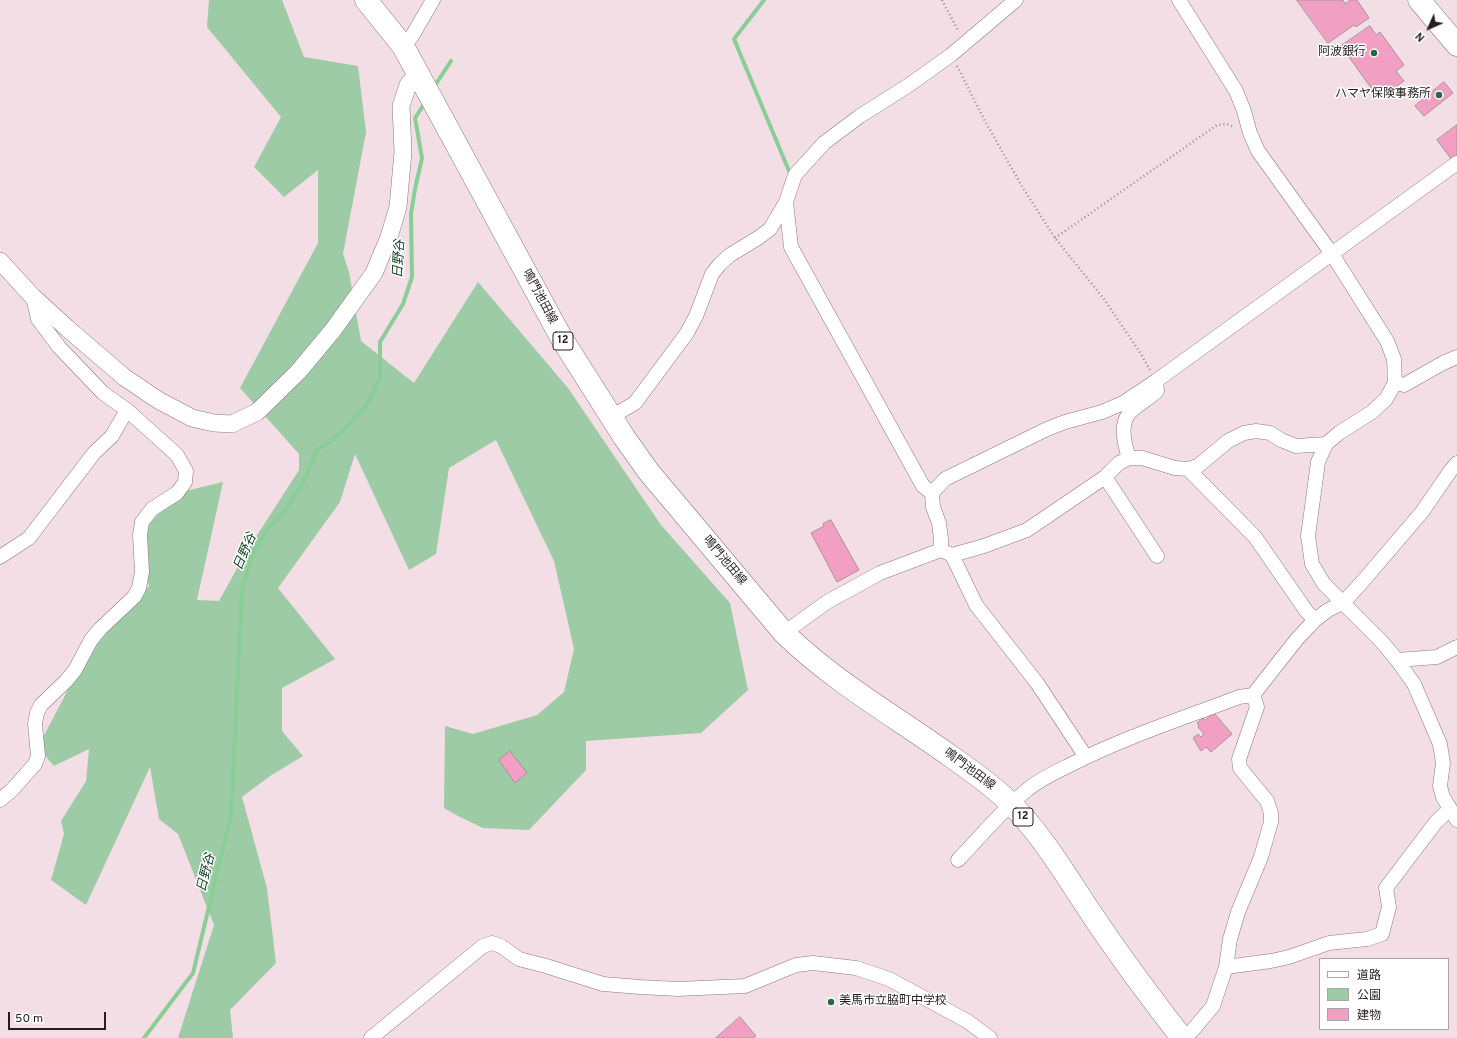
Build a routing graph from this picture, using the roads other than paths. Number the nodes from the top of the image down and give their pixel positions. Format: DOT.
graph roads {
  1 [pos="366,0"];
  2 [pos="433,0"];
  3 [pos="1016,0"];
  4 [pos="1179,0"];
  5 [pos="1419,0"];
  6 [pos="1457,45"];
  7 [pos="403,46"];
  8 [pos="418,73"];
  9 [pos="1457,163"];
  10 [pos="786,202"];
  11 [pos="1332,254"];
  12 [pos="0,261"];
  13 [pos="33,297"];
  14 [pos="1457,357"];
  15 [pos="1156,381"];
  16 [pos="1395,383"];
  17 [pos="127,410"];
  18 [pos="611,417"];
  19 [pos="1326,444"];
  20 [pos="1129,458"];
  21 [pos="1457,463"];
  22 [pos="1188,470"];
  23 [pos="1105,477"];
  24 [pos="932,493"];
  25 [pos="946,553"];
  26 [pos="1157,556"];
  27 [pos="0,557"];
  28 [pos="1343,603"];
  29 [pos="1315,620"];
  30 [pos="784,632"];
  31 [pos="1457,648"];
  32 [pos="1397,660"];
  33 [pos="1253,695"];
  34 [pos="1086,757"];
  35 [pos="0,800"];
  36 [pos="1011,804"];
  37 [pos="1454,815"];
  38 [pos="958,860"];
  39 [pos="1226,967"];
  40 [pos="371,1038"];
  41 [pos="990,1038"];
  42 [pos="1183,1038"];
  1 -- 7 [label="main road, 鳴門池田線 / 12"];
  2 -- 7 [label="street"];
  3 -- 10 [label="street"];
  4 -- 11 [label="street"];
  5 -- 6 [label="main road"];
  7 -- 8 [label="main road, 鳴門池田線 / 12"];
  8 -- 13 [label="street"];
  8 -- 18 [label="main road, 鳴門池田線 / 12"];
  9 -- 11 [label="street"];
  10 -- 18 [label="street"];
  10 -- 24 [label="street"];
  11 -- 15 [label="street"];
  11 -- 16 [label="street"];
  12 -- 13 [label="street"];
  13 -- 17 [label="street"];
  14 -- 16 [label="street"];
  15 -- 20 [label="street"];
  15 -- 24 [label="street"];
  16 -- 19 [label="street"];
  17 -- 27 [label="street"];
  17 -- 35 [label="street"];
  18 -- 30 [label="main road, 鳴門池田線 / 12"];
  19 -- 22 [label="street"];
  19 -- 28 [label="street"];
  20 -- 22 [label="street"];
  20 -- 23 [label="street"];
  21 -- 28 [label="street"];
  22 -- 29 [label="street"];
  23 -- 25 [label="street"];
  23 -- 26 [label="street"];
  24 -- 25 [label="street"];
  25 -- 30 [label="street"];
  25 -- 34 [label="street"];
  28 -- 29 [label="street"];
  28 -- 32 [label="street"];
  29 -- 33 [label="street"];
  30 -- 36 [label="main road, 鳴門池田線 / 12"];
  31 -- 32 [label="street"];
  32 -- 37 [label="street"];
  33 -- 34 [label="street"];
  33 -- 39 [label="street"];
  34 -- 36 [label="street"];
  36 -- 38 [label="street"];
  36 -- 42 [label="main road, 鳴門池田線 / 12"];
  37 -- 39 [label="street"];
  39 -- 42 [label="street"];
  40 -- 41 [label="street"];
}
